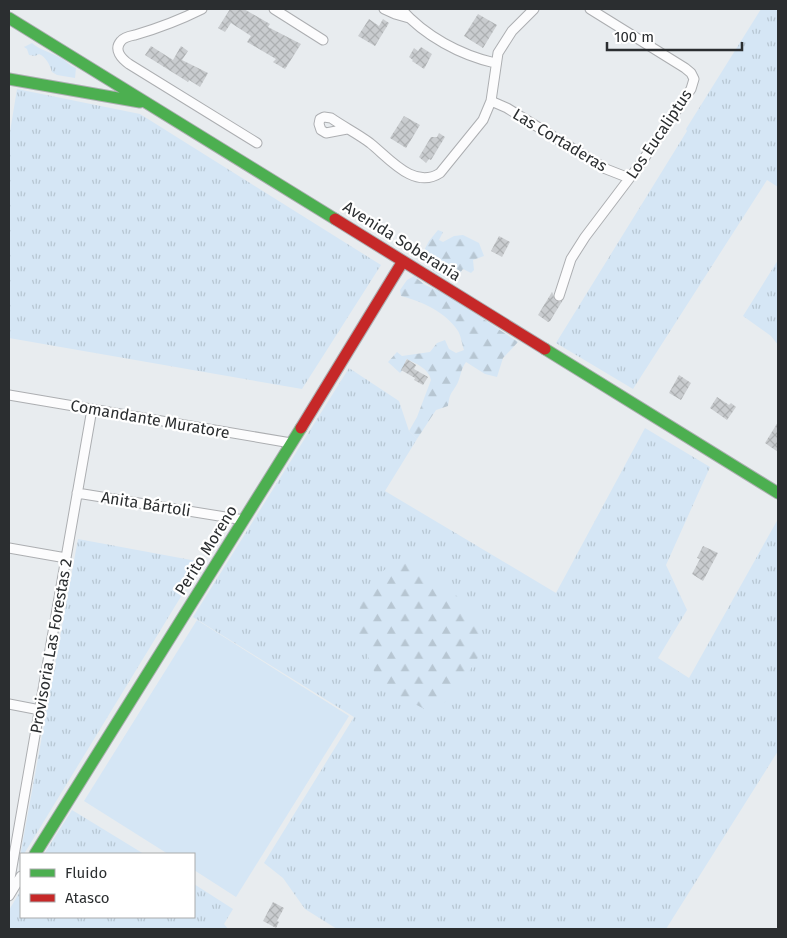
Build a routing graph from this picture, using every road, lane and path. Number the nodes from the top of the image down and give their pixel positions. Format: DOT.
graph roads {
  1 [pos="202,9"];
  2 [pos="274,9"];
  3 [pos="384,9"];
  4 [pos="401,9"];
  5 [pos="534,9"];
  6 [pos="590,9"];
  7 [pos="9,18"];
  8 [pos="409,18"];
  9 [pos="323,40"];
  10 [pos="495,63"];
  11 [pos="9,79"];
  12 [pos="491,101"];
  13 [pos="148,103"];
  14 [pos="346,129"];
  15 [pos="257,143"];
  16 [pos="628,178"];
  17 [pos="403,261"];
  18 [pos="559,296"];
  19 [pos="9,395"];
  20 [pos="92,409"];
  21 [pos="290,443"];
  22 [pos="78,493"];
  23 [pos="778,493"];
  24 [pos="244,520"];
  25 [pos="9,548"];
  26 [pos="66,558"];
  27 [pos="9,704"];
  28 [pos="40,710"];
  29 [pos="36,853"];
  30 [pos="20,878"];
  31 [pos="9,884"];
  32 [pos="9,896"];
  1 -- 15 [label="street"];
  2 -- 9 [label="street"];
  3 -- 8 [label="street"];
  4 -- 8 [label="street"];
  5 -- 10 [label="street"];
  6 -- 16 [label="street, Los Eucaliptus"];
  7 -- 13 [label="street, Avenida Soberanía"];
  8 -- 10 [label="street"];
  10 -- 12 [label="street"];
  11 -- 13 [label="street"];
  12 -- 14 [label="street"];
  12 -- 16 [label="street, Las Cortaderas"];
  13 -- 17 [label="street, Avenida Soberanía"];
  16 -- 18 [label="street, Los Eucaliptus"];
  17 -- 21 [label="street, Perito Moreno"];
  17 -- 23 [label="street, Avenida Soberanía"];
  19 -- 20 [label="street, Comandante Muratore"];
  20 -- 21 [label="street, Comandante Muratore"];
  20 -- 22 [label="street, Provisoria Las Forestas 2"];
  21 -- 24 [label="street, Perito Moreno"];
  22 -- 24 [label="street, Anita Bártoli"];
  22 -- 26 [label="street, Provisoria Las Forestas 2"];
  24 -- 29 [label="street, Perito Moreno"];
  25 -- 26 [label="street"];
  26 -- 28 [label="street, Provisoria Las Forestas 2"];
  27 -- 28 [label="street"];
  28 -- 31 [label="street, Provisoria Las Forestas 2"];
  30 -- 32 [label="street"];
}
